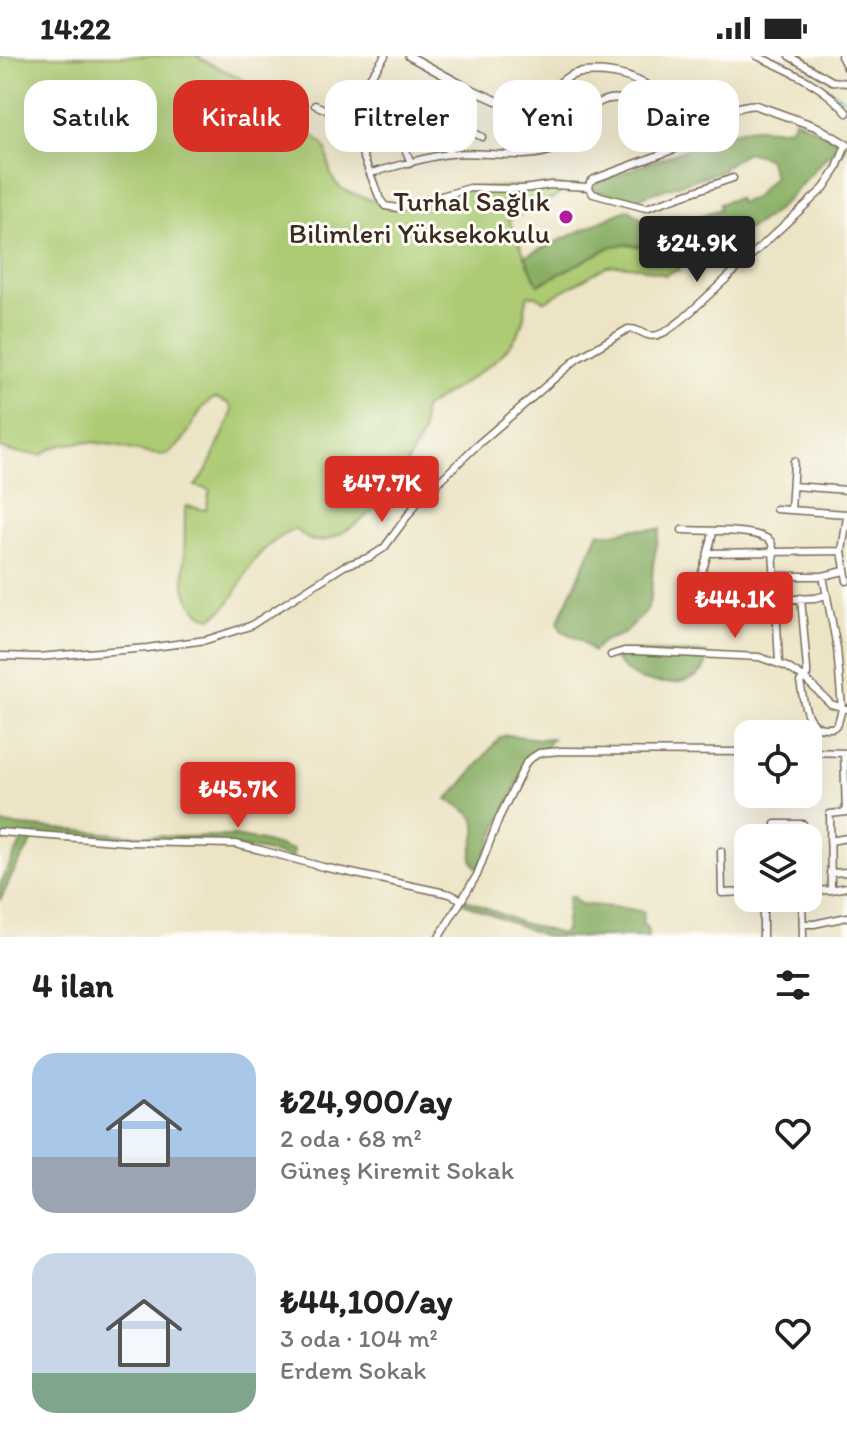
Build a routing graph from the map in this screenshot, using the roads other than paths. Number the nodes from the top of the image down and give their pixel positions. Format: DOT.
graph roads {
  1 [pos="385,56"];
  2 [pos="409,56"];
  3 [pos="757,56"];
  4 [pos="789,56"];
  5 [pos="841,56"];
  6 [pos="847,68"];
  7 [pos="369,79"];
  8 [pos="453,80"];
  9 [pos="565,80"];
  10 [pos="637,80"];
  11 [pos="847,83"];
  12 [pos="618,99"];
  13 [pos="315,105"];
  14 [pos="739,108"];
  15 [pos="325,109"];
  16 [pos="847,113"];
  17 [pos="477,134"];
  18 [pos="482,137"];
  19 [pos="847,145"];
  20 [pos="362,152"];
  21 [pos="406,152"];
  22 [pos="522,152"];
  23 [pos="667,152"];
  24 [pos="448,154"];
  25 [pos="522,155"];
  26 [pos="411,163"];
  27 [pos="370,173"];
  28 [pos="733,178"];
  29 [pos="589,187"];
  30 [pos="794,461"];
  31 [pos="793,486"];
  32 [pos="847,490"];
  33 [pos="776,509"];
  34 [pos="791,510"];
  35 [pos="847,516"];
  36 [pos="682,530"];
  37 [pos="713,532"];
  38 [pos="842,551"];
  39 [pos="774,552"];
  40 [pos="709,553"];
  41 [pos="844,571"];
  42 [pos="700,576"];
  43 [pos="773,576"];
  44 [pos="823,576"];
  45 [pos="847,581"];
  46 [pos="827,595"];
  47 [pos="801,598"];
  48 [pos="775,600"];
  49 [pos="611,655"];
  50 [pos="0,656"];
  51 [pos="779,663"];
  52 [pos="804,678"];
  53 [pos="845,709"];
  54 [pos="734,752"];
  55 [pos="822,752"];
  56 [pos="846,753"];
  57 [pos="846,812"];
  58 [pos="0,832"];
  59 [pos="847,838"];
  60 [pos="830,841"];
  61 [pos="721,851"];
  62 [pos="847,872"];
  63 [pos="830,873"];
  64 [pos="847,887"];
  65 [pos="822,890"];
  66 [pos="831,890"];
  67 [pos="734,893"];
  68 [pos="462,900"];
  69 [pos="763,912"];
  70 [pos="803,912"];
  71 [pos="847,917"];
  72 [pos="803,924"];
  73 [pos="439,937"];
  74 [pos="763,937"];
  75 [pos="803,937"];
  1 -- 7 [label="street"];
  2 -- 8 [label="street"];
  3 -- 16 [label="street"];
  4 -- 11 [label="street"];
  5 -- 6 [label="street"];
  9 -- 10 [label="street"];
  12 -- 25 [label="street"];
  13 -- 15 [label="street"];
  14 -- 19 [label="street"];
  17 -- 18 [label="street"];
  19 -- 50 [label="street"];
  20 -- 27 [label="street"];
  21 -- 26 [label="street"];
  22 -- 25 [label="street"];
  23 -- 29 [label="street"];
  24 -- 25 [label="street"];
  24 -- 26 [label="street"];
  26 -- 27 [label="street"];
  27 -- 29 [label="street"];
  28 -- 29 [label="street"];
  30 -- 31 [label="street"];
  31 -- 32 [label="street"];
  31 -- 34 [label="street"];
  33 -- 34 [label="street"];
  34 -- 35 [label="street"];
  35 -- 38 [label="street"];
  36 -- 37 [label="street"];
  37 -- 39 [label="street"];
  37 -- 40 [label="street"];
  38 -- 39 [label="street"];
  38 -- 41 [label="street"];
  39 -- 40 [label="street"];
  39 -- 43 [label="street"];
  40 -- 42 [label="street"];
  41 -- 44 [label="street"];
  41 -- 45 [label="street"];
  42 -- 43 [label="street"];
  42 -- 48 [label="street"];
  43 -- 44 [label="street"];
  43 -- 48 [label="street"];
  44 -- 46 [label="street"];
  46 -- 47 [label="street"];
  46 -- 53 [label="street"];
  47 -- 48 [label="street"];
  47 -- 52 [label="street"];
  48 -- 51 [label="street"];
  49 -- 51 [label="street"];
  51 -- 52 [label="street"];
  52 -- 53 [label="street"];
  52 -- 53 [label="street"];
  54 -- 68 [label="street"];
  55 -- 56 [label="street"];
  56 -- 57 [label="street"];
  57 -- 60 [label="street"];
  58 -- 68 [label="street"];
  59 -- 60 [label="street"];
  60 -- 63 [label="street"];
  61 -- 67 [label="street"];
  62 -- 63 [label="street"];
  63 -- 66 [label="street"];
  64 -- 66 [label="street"];
  65 -- 66 [label="street"];
  68 -- 73 [label="street"];
  69 -- 74 [label="street"];
  70 -- 72 [label="street"];
  71 -- 72 [label="street"];
  72 -- 75 [label="street"];
}
